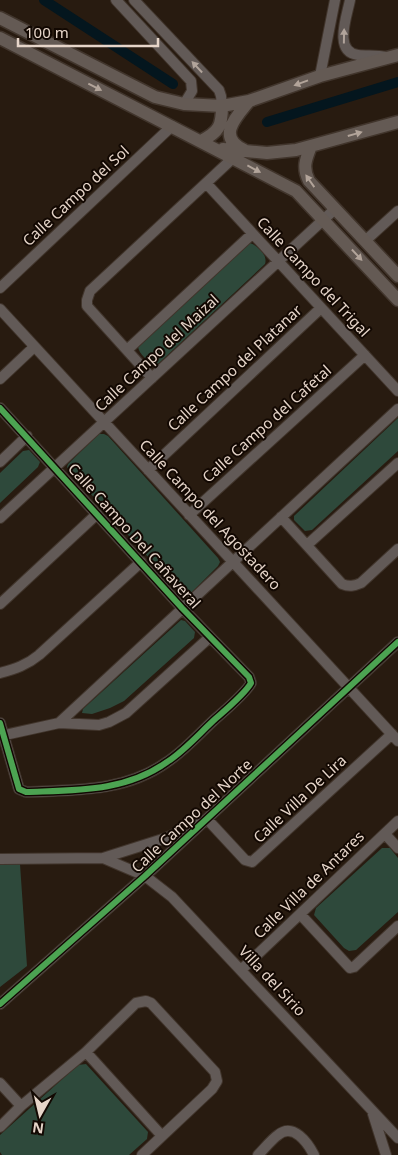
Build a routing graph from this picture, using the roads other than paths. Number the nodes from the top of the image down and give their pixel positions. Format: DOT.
graph roads {
  1 [pos="116,0"];
  2 [pos="134,0"];
  3 [pos="335,0"];
  4 [pos="350,0"];
  5 [pos="0,18"];
  6 [pos="0,38"];
  7 [pos="393,56"];
  8 [pos="320,76"];
  9 [pos="249,101"];
  10 [pos="184,104"];
  11 [pos="222,106"];
  12 [pos="398,122"];
  13 [pos="176,128"];
  14 [pos="201,141"];
  15 [pos="312,146"];
  16 [pos="216,149"];
  17 [pos="248,152"];
  18 [pos="233,158"];
  19 [pos="206,183"];
  20 [pos="335,209"];
  21 [pos="398,211"];
  22 [pos="324,220"];
  23 [pos="252,234"];
  24 [pos="365,241"];
  25 [pos="278,262"];
  26 [pos="398,276"];
  27 [pos="0,288"];
  28 [pos="398,300"];
  29 [pos="321,308"];
  30 [pos="0,309"];
  31 [pos="34,347"];
  32 [pos="127,350"];
  33 [pos="365,356"];
  34 [pos="152,378"];
  35 [pos="0,379"];
  36 [pos="398,391"];
  37 [pos="0,408"];
  38 [pos="398,409"];
  39 [pos="104,422"];
  40 [pos="27,436"];
  41 [pos="0,462"];
  42 [pos="398,463"];
  43 [pos="55,467"];
  44 [pos="148,470"];
  45 [pos="97,514"];
  46 [pos="189,515"];
  47 [pos="282,517"];
  48 [pos="0,518"];
  49 [pos="307,545"];
  50 [pos="398,549"];
  51 [pos="140,562"];
  52 [pos="233,562"];
  53 [pos="0,604"];
  54 [pos="182,608"];
  55 [pos="210,637"];
  56 [pos="398,642"];
  57 [pos="0,673"];
  58 [pos="349,688"];
  59 [pos="59,723"];
  60 [pos="0,724"];
  61 [pos="2,736"];
  62 [pos="395,738"];
  63 [pos="207,819"];
  64 [pos="398,821"];
  65 [pos="385,834"];
  66 [pos="398,848"];
  67 [pos="103,858"];
  68 [pos="0,859"];
  69 [pos="145,876"];
  70 [pos="300,914"];
  71 [pos="398,926"];
  72 [pos="241,970"];
  73 [pos="0,1004"];
  74 [pos="86,1052"];
  75 [pos="0,1083"];
  76 [pos="22,1106"];
  77 [pos="372,1111"];
  78 [pos="0,1127"];
  79 [pos="162,1136"];
  80 [pos="398,1138"];
  81 [pos="142,1155"];
  82 [pos="258,1155"];
  83 [pos="314,1155"];
  84 [pos="386,1155"];
  1 -- 10 [label="street"];
  11 -- 2 [label="street, one-way"];
  3 -- 8 [label="street"];
  7 -- 4 [label="street, one-way"];
  5 -- 10 [label="main road"];
  6 -- 13 [label="main road, one-way"];
  7 -- 8 [label="main road"];
  8 -- 9 [label="main road, one-way"];
  9 -- 11 [label="main road"];
  9 -- 17 [label="main road"];
  10 -- 11 [label="main road"];
  11 -- 14 [label="main road"];
  15 -- 12 [label="main road, one-way"];
  13 -- 14 [label="main road"];
  13 -- 27 [label="street, Calle Campo del Sol"];
  14 -- 16 [label="main road"];
  15 -- 17 [label="main road"];
  20 -- 15 [label="main road, one-way"];
  16 -- 17 [label="main road"];
  16 -- 18 [label="main road"];
  18 -- 19 [label="street"];
  18 -- 22 [label="main road, one-way"];
  19 -- 23 [label="street, Calle Campo del Trigal"];
  19 -- 32 [label="street"];
  20 -- 22 [label="street, Calle Campo del Maizal"];
  20 -- 24 [label="main road"];
  21 -- 24 [label="street"];
  22 -- 25 [label="street, Calle Campo del Maizal"];
  22 -- 28 [label="main road, one-way"];
  23 -- 25 [label="street, Calle Campo del Trigal"];
  23 -- 32 [label="street"];
  24 -- 26 [label="main road"];
  25 -- 29 [label="street, Calle Campo del Trigal"];
  25 -- 34 [label="street, Calle Campo del Maizal"];
  29 -- 33 [label="street, Calle Campo del Trigal"];
  29 -- 44 [label="street, Calle Campo del Platanar"];
  30 -- 31 [label="street, Calle Campo del Agostadero"];
  31 -- 35 [label="street"];
  31 -- 39 [label="street, Calle Campo del Agostadero"];
  32 -- 34 [label="street"];
  33 -- 36 [label="street, Calle Campo del Trigal"];
  33 -- 46 [label="street, Calle Campo del Cafetal"];
  34 -- 39 [label="street, Calle Campo del Maizal"];
  37 -- 40 [label="street, Calle Campo Del Cañaveral"];
  38 -- 47 [label="street"];
  39 -- 43 [label="street, Calle Campo del Maizal"];
  39 -- 44 [label="street, Calle Campo del Agostadero"];
  40 -- 41 [label="street"];
  40 -- 43 [label="street, Calle Campo Del Cañaveral"];
  42 -- 49 [label="street"];
  43 -- 45 [label="street, Calle Campo Del Cañaveral"];
  43 -- 48 [label="street, Calle Campo del Maizal"];
  44 -- 46 [label="street, Calle Campo del Agostadero"];
  45 -- 51 [label="street, Calle Campo Del Cañaveral"];
  45 -- 53 [label="street"];
  46 -- 52 [label="street, Calle Campo del Agostadero"];
  47 -- 49 [label="street"];
  47 -- 52 [label="street"];
  49 -- 50 [label="street"];
  51 -- 54 [label="street, Calle Campo Del Cañaveral"];
  51 -- 57 [label="street"];
  52 -- 54 [label="street"];
  52 -- 58 [label="street, Calle Campo del Agostadero"];
  54 -- 55 [label="street, Calle Campo Del Cañaveral"];
  54 -- 59 [label="street"];
  55 -- 59 [label="street"];
  55 -- 61 [label="street, Calle Campo Del Cañaveral"];
  56 -- 58 [label="street, Calle Campo del Norte"];
  58 -- 62 [label="street, Calle Campo del Agostadero"];
  58 -- 63 [label="street, Calle Campo del Norte"];
  59 -- 61 [label="street"];
  60 -- 61 [label="street"];
  62 -- 63 [label="street, Calle Villa De Lira"];
  63 -- 67 [label="street, Calle Campo del Norte"];
  63 -- 69 [label="street, Calle Campo del Norte"];
  64 -- 65 [label="street, Calle Villa de Antares"];
  65 -- 66 [label="street"];
  65 -- 70 [label="street, Calle Villa de Antares"];
  67 -- 68 [label="street, Calle Campo del Norte"];
  67 -- 69 [label="street, Calle Campo del Norte"];
  69 -- 72 [label="street, Villa del Sirio"];
  69 -- 73 [label="street, Calle Campo del Norte"];
  70 -- 71 [label="street"];
  70 -- 72 [label="street, Calle Villa de Antares"];
  72 -- 77 [label="street, Villa del Sirio"];
  74 -- 76 [label="street"];
  74 -- 79 [label="street"];
  74 -- 79 [label="street"];
  75 -- 76 [label="street"];
  76 -- 78 [label="street"];
  77 -- 80 [label="street, Villa del Sirio"];
  77 -- 84 [label="street"];
  79 -- 81 [label="street"];
  82 -- 83 [label="street"];
}
